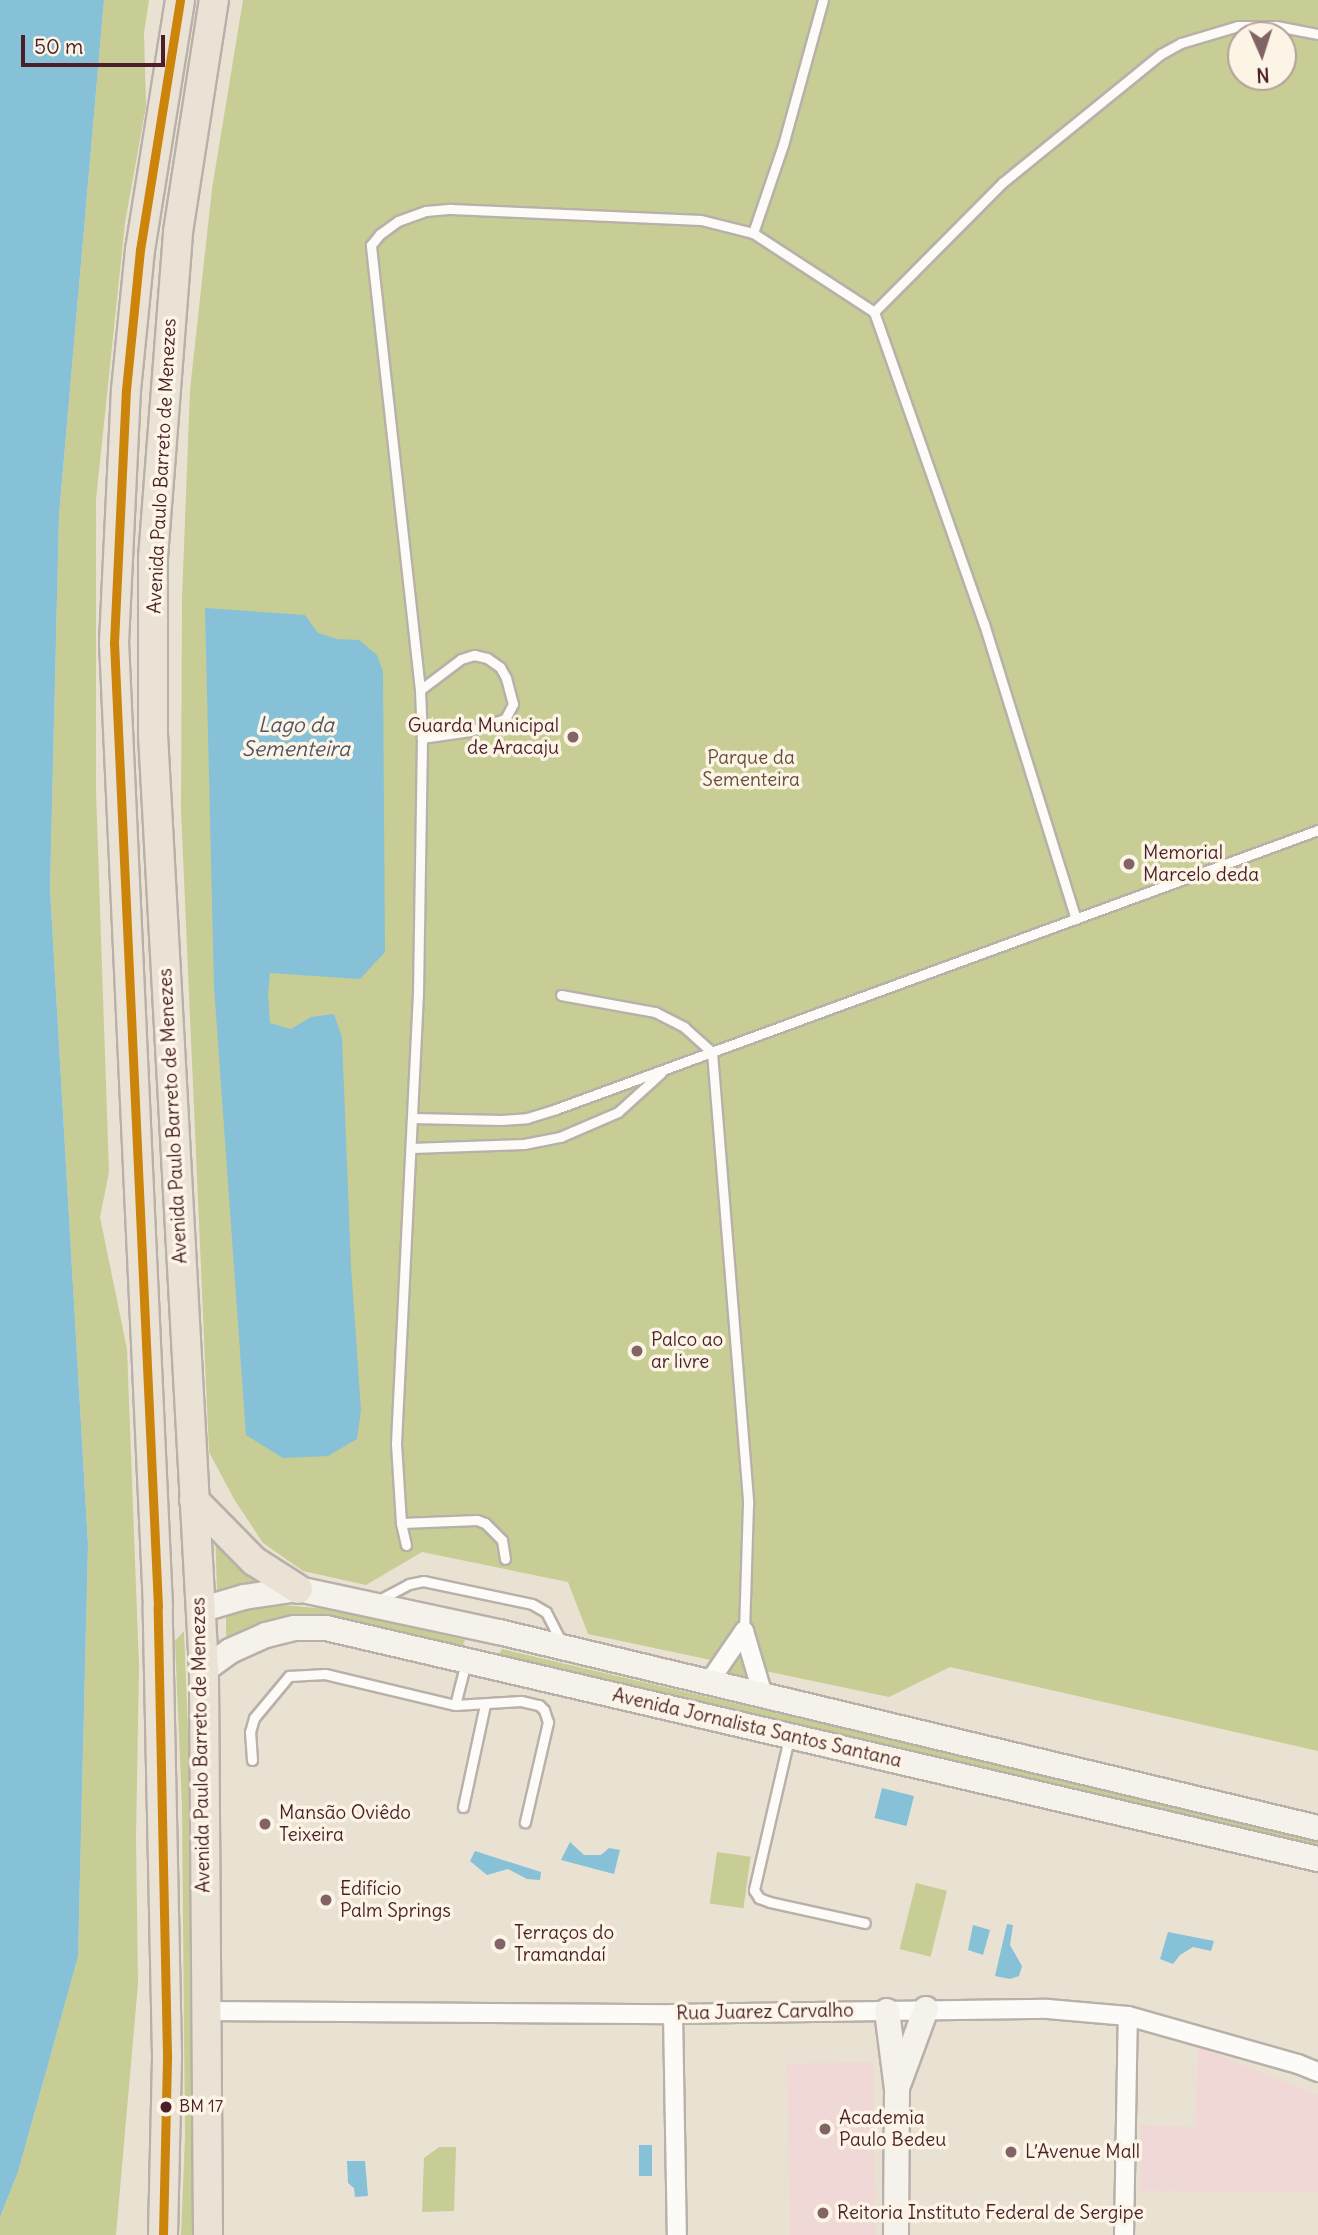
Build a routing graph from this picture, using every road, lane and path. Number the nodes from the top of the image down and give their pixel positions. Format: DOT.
graph roads {
  1 [pos="180,0"];
  2 [pos="214,0"];
  3 [pos="823,0"];
  4 [pos="1318,34"];
  5 [pos="753,233"];
  6 [pos="874,312"];
  7 [pos="420,691"];
  8 [pos="422,737"];
  9 [pos="1318,830"];
  10 [pos="1076,919"];
  11 [pos="561,995"];
  12 [pos="712,1052"];
  13 [pos="665,1070"];
  14 [pos="412,1118"];
  15 [pos="411,1148"];
  16 [pos="194,1500"];
  17 [pos="401,1523"];
  18 [pos="406,1545"];
  19 [pos="505,1559"];
  20 [pos="298,1589"];
  21 [pos="370,1605"];
  22 [pos="200,1610"];
  23 [pos="744,1631"];
  24 [pos="499,1632"];
  25 [pos="159,1636"];
  26 [pos="565,1648"];
  27 [pos="467,1660"];
  28 [pos="204,1670"];
  29 [pos="709,1682"];
  30 [pos="763,1695"];
  31 [pos="485,1704"];
  32 [pos="454,1705"];
  33 [pos="790,1736"];
  34 [pos="252,1760"];
  35 [pos="463,1807"];
  36 [pos="525,1822"];
  37 [pos="1318,1828"];
  38 [pos="1318,1859"];
  39 [pos="865,1923"];
  40 [pos="926,2009"];
  41 [pos="204,2011"];
  42 [pos="887,2011"];
  43 [pos="673,2014"];
  44 [pos="1128,2016"];
  45 [pos="1318,2072"];
  46 [pos="897,2089"];
  47 [pos="163,2174"];
  48 [pos="145,2235"];
  49 [pos="163,2235"];
  50 [pos="208,2235"];
  51 [pos="677,2235"];
  52 [pos="896,2235"];
  53 [pos="1124,2235"];
  1 -- 25 [label="main road, Avenida Paulo Barreto de Menezes"];
  2 -- 16 [label="main road, Avenida Paulo Barreto de Menezes"];
  3 -- 5 [label="lane"];
  4 -- 6 [label="lane"];
  5 -- 6 [label="lane"];
  5 -- 7 [label="lane"];
  6 -- 10 [label="lane"];
  7 -- 8 [label="lane"];
  7 -- 8 [label="lane"];
  8 -- 14 [label="lane"];
  9 -- 10 [label="lane"];
  10 -- 12 [label="lane"];
  11 -- 12 [label="lane"];
  12 -- 13 [label="lane"];
  12 -- 23 [label="lane"];
  13 -- 14 [label="lane"];
  13 -- 15 [label="lane"];
  14 -- 15 [label="lane"];
  15 -- 17 [label="lane"];
  16 -- 20 [label="main road"];
  16 -- 22 [label="main road, Avenida Paulo Barreto de Menezes"];
  17 -- 18 [label="lane"];
  17 -- 19 [label="lane"];
  20 -- 21 [label="main road, Avenida Jornalista Santos Santana"];
  20 -- 22 [label="main road"];
  21 -- 24 [label="main road, Avenida Jornalista Santos Santana"];
  21 -- 26 [label="lane"];
  22 -- 25 [label="main road"];
  22 -- 28 [label="main road, Avenida Paulo Barreto de Menezes"];
  23 -- 29 [label="street"];
  23 -- 30 [label="street"];
  24 -- 26 [label="main road, Avenida Jornalista Santos Santana"];
  24 -- 27 [label="main road"];
  25 -- 47 [label="main road, Avenida Paulo Barreto de Menezes"];
  26 -- 29 [label="main road, Avenida Jornalista Santos Santana"];
  27 -- 28 [label="main road, Avenida Jornalista Santos Santana"];
  27 -- 32 [label="lane"];
  27 -- 33 [label="main road, Avenida Jornalista Santos Santana"];
  28 -- 41 [label="main road, Avenida Paulo Barreto de Menezes"];
  29 -- 30 [label="main road, Avenida Jornalista Santos Santana"];
  30 -- 37 [label="main road, Avenida Jornalista Santos Santana"];
  31 -- 32 [label="lane"];
  31 -- 35 [label="lane"];
  31 -- 36 [label="lane"];
  32 -- 34 [label="lane"];
  33 -- 38 [label="main road, Avenida Jornalista Santos Santana"];
  33 -- 39 [label="lane"];
  40 -- 42 [label="street, Rua Juarez Carvalho"];
  40 -- 44 [label="street, Rua Juarez Carvalho"];
  40 -- 46 [label="main road"];
  41 -- 43 [label="street, Rua Juarez Carvalho"];
  41 -- 50 [label="main road, Avenida Paulo Barreto de Menezes"];
  42 -- 43 [label="street, Rua Juarez Carvalho"];
  42 -- 46 [label="main road"];
  43 -- 51 [label="street"];
  44 -- 45 [label="street, Rua Juarez Carvalho"];
  44 -- 53 [label="street"];
  46 -- 52 [label="main road"];
  47 -- 48 [label="main road"];
  47 -- 49 [label="main road, Avenida Paulo Barreto de Menezes"];
}
